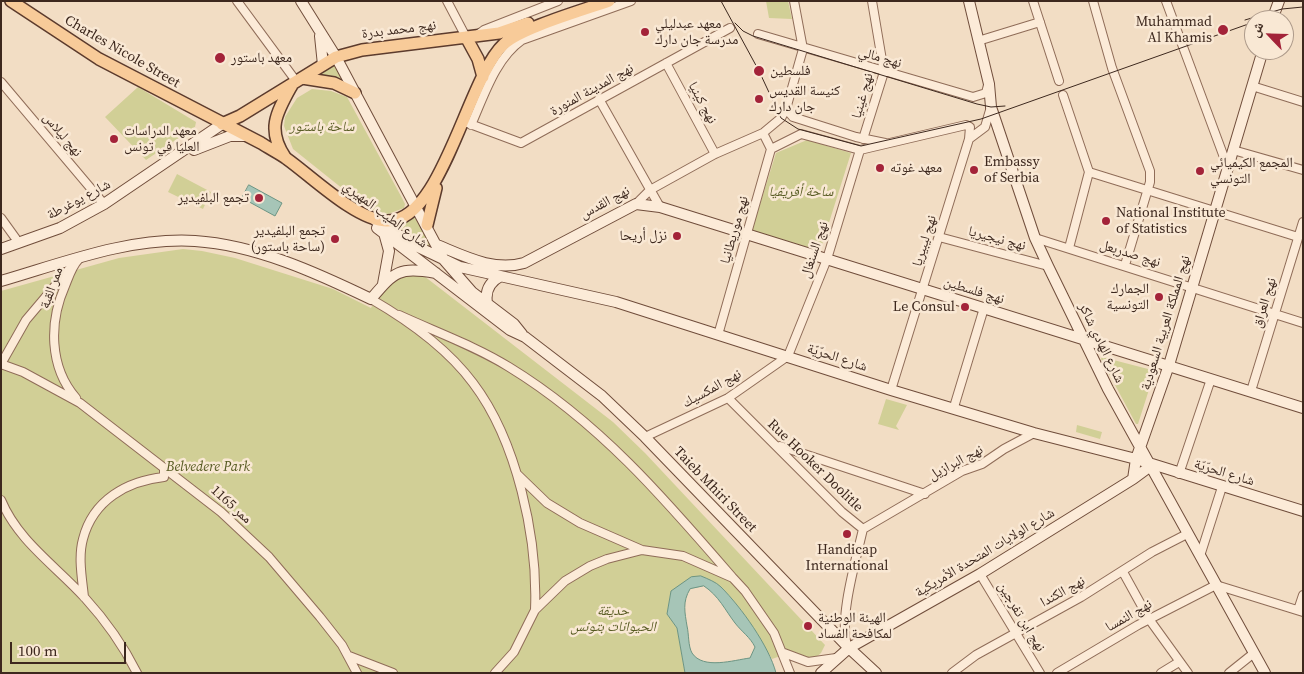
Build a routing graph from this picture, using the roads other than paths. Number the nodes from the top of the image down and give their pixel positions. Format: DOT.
graph roads {
  1 [pos="12,1"];
  2 [pos="237,1"];
  3 [pos="301,1"];
  4 [pos="447,1"];
  5 [pos="558,1"];
  6 [pos="587,1"];
  7 [pos="609,1"];
  8 [pos="631,1"];
  9 [pos="794,1"];
  10 [pos="872,1"];
  11 [pos="969,1"];
  12 [pos="1033,1"];
  13 [pos="1093,1"];
  14 [pos="1166,1"];
  15 [pos="1040,22"];
  16 [pos="730,28"];
  17 [pos="319,30"];
  18 [pos="758,34"];
  19 [pos="470,37"];
  20 [pos="978,41"];
  21 [pos="803,49"];
  22 [pos="336,56"];
  23 [pos="1261,60"];
  24 [pos="666,62"];
  25 [pos="323,65"];
  26 [pos="884,72"];
  27 [pos="483,78"];
  28 [pos="297,81"];
  29 [pos="1059,81"];
  30 [pos="1,82"];
  31 [pos="989,84"];
  32 [pos="1252,86"];
  33 [pos="355,93"];
  34 [pos="1063,95"];
  35 [pos="600,99"];
  36 [pos="1303,102"];
  37 [pos="991,107"];
  38 [pos="786,108"];
  39 [pos="796,118"];
  40 [pos="778,122"];
  41 [pos="467,123"];
  42 [pos="222,124"];
  43 [pos="763,133"];
  44 [pos="247,136"];
  45 [pos="863,139"];
  46 [pos="969,139"];
  47 [pos="892,142"];
  48 [pos="772,149"];
  49 [pos="860,150"];
  50 [pos="1233,150"];
  51 [pos="715,154"];
  52 [pos="286,159"];
  53 [pos="164,165"];
  54 [pos="1228,168"];
  55 [pos="1303,170"];
  56 [pos="1089,172"];
  57 [pos="439,174"];
  58 [pos="650,190"];
  59 [pos="1147,191"];
  60 [pos="344,203"];
  61 [pos="104,204"];
  62 [pos="636,204"];
  63 [pos="417,207"];
  64 [pos="660,208"];
  65 [pos="1214,213"];
  66 [pos="370,216"];
  67 [pos="1,218"];
  68 [pos="1303,222"];
  69 [pos="427,224"];
  70 [pos="384,233"];
  71 [pos="747,234"];
  72 [pos="1300,236"];
  73 [pos="939,237"];
  74 [pos="1035,238"];
  75 [pos="19,243"];
  76 [pos="437,245"];
  77 [pos="1068,248"];
  78 [pos="1,249"];
  79 [pos="444,260"];
  80 [pos="827,260"];
  81 [pos="77,262"];
  82 [pos="524,263"];
  83 [pos="1125,265"];
  84 [pos="1048,266"];
  85 [pos="437,274"];
  86 [pos="501,276"];
  87 [pos="1,281"];
  88 [pos="527,281"];
  89 [pos="383,284"];
  90 [pos="1192,287"];
  91 [pos="923,289"];
  92 [pos="371,299"];
  93 [pos="487,303"];
  94 [pos="984,308"];
  95 [pos="1274,314"];
  96 [pos="399,315"];
  97 [pos="1303,323"];
  98 [pos="718,335"];
  99 [pos="525,337"];
  100 [pos="1083,338"];
  101 [pos="788,356"];
  102 [pos="1,364"];
  103 [pos="1169,365"];
  104 [pos="1211,379"];
  105 [pos="891,390"];
  106 [pos="1251,391"];
  107 [pos="728,398"];
  108 [pos="80,403"];
  109 [pos="954,407"];
  110 [pos="1303,408"];
  111 [pos="1034,433"];
  112 [pos="645,437"];
  113 [pos="776,445"];
  114 [pos="1140,449"];
  115 [pos="1136,459"];
  116 [pos="1152,465"];
  117 [pos="164,469"];
  118 [pos="515,472"];
  119 [pos="1179,474"];
  120 [pos="1133,479"];
  121 [pos="1222,487"];
  122 [pos="925,494"];
  123 [pos="1,500"];
  124 [pos="1303,511"];
  125 [pos="863,529"];
  126 [pos="1187,534"];
  127 [pos="642,550"];
  128 [pos="1200,556"];
  129 [pos="1123,572"];
  130 [pos="980,574"];
  131 [pos="733,578"];
  132 [pos="1216,585"];
  133 [pos="1303,595"];
  134 [pos="84,597"];
  135 [pos="536,610"];
  136 [pos="1300,611"];
  137 [pos="1149,619"];
  138 [pos="1017,633"];
  139 [pos="849,648"];
  140 [pos="784,653"];
  141 [pos="1254,653"];
  142 [pos="349,656"];
  143 [pos="836,658"];
  144 [pos="1179,662"];
  145 [pos="137,673"];
  146 [pos="357,673"];
  147 [pos="393,673"];
  148 [pos="495,673"];
  149 [pos="790,673"];
  150 [pos="821,673"];
  151 [pos="876,673"];
  152 [pos="952,673"];
  153 [pos="1040,673"];
  154 [pos="1057,673"];
  155 [pos="1161,673"];
  156 [pos="1188,673"];
  157 [pos="1229,673"];
  158 [pos="1265,673"];
  1 -- 42 [label="main road, Charles Nicole Street"];
  2 -- 28 [label="street"];
  3 -- 17 [label="main road"];
  4 -- 19 [label="street"];
  5 -- 19 [label="street"];
  6 -- 19 [label="main road, نهج محمد بدرة"];
  7 -- 27 [label="main road"];
  8 -- 41 [label="street"];
  9 -- 21 [label="street"];
  10 -- 26 [label="street, نهج غينيا"];
  11 -- 20 [label="main road, شارع الهادي شاكر"];
  12 -- 15 [label="street"];
  13 -- 59 [label="street"];
  14 -- 54 [label="street"];
  15 -- 20 [label="street"];
  15 -- 29 [label="street"];
  16 -- 24 [label="street, نهج المدينة المنورة"];
  17 -- 22 [label="main road"];
  17 -- 25 [label="main road"];
  18 -- 21 [label="street, نهج مالي"];
  19 -- 22 [label="main road, نهج محمد بدرة"];
  19 -- 27 [label="main road"];
  20 -- 31 [label="main road, شارع الهادي شاكر"];
  21 -- 26 [label="street, نهج مالي"];
  21 -- 38 [label="street"];
  22 -- 25 [label="main road"];
  22 -- 33 [label="main road"];
  23 -- 32 [label="main road, نهج المملكة العربية السعودية"];
  24 -- 35 [label="street, نهج المدينة المنورة"];
  24 -- 51 [label="street, نهج كينيا"];
  25 -- 28 [label="main road"];
  26 -- 31 [label="street, نهج مالي"];
  26 -- 45 [label="street, نهج غينيا"];
  27 -- 41 [label="main road"];
  28 -- 33 [label="main road"];
  28 -- 42 [label="main road"];
  28 -- 52 [label="main road"];
  30 -- 61 [label="street, نهج ليلاس"];
  31 -- 37 [label="main road, شارع الهادي شاكر"];
  32 -- 36 [label="street"];
  32 -- 50 [label="main road, نهج المملكة العربية السعودية"];
  33 -- 63 [label="main road"];
  34 -- 56 [label="street"];
  35 -- 41 [label="street, نهج المدينة المنورة"];
  35 -- 58 [label="street"];
  37 -- 46 [label="street, نهج ليبيريا"];
  37 -- 74 [label="main road, شارع الهادي شاكر"];
  38 -- 39 [label="street"];
  38 -- 40 [label="street"];
  39 -- 40 [label="street"];
  39 -- 45 [label="street"];
  40 -- 43 [label="street, نهج القدس"];
  41 -- 57 [label="main road"];
  42 -- 44 [label="main road, شارع الطيب المهيري"];
  42 -- 53 [label="main road, شارع يوغرطة"];
  43 -- 48 [label="street"];
  43 -- 51 [label="street, نهج القدس"];
  44 -- 52 [label="main road, شارع الطيب المهيري"];
  44 -- 53 [label="main road, شارع يوغرطة"];
  45 -- 47 [label="street"];
  46 -- 47 [label="street"];
  46 -- 73 [label="street, نهج ليبيريا"];
  47 -- 49 [label="street"];
  48 -- 49 [label="street"];
  48 -- 71 [label="street, نهج موريطانيا"];
  49 -- 80 [label="street, نهج السنغال"];
  50 -- 54 [label="main road, نهج المملكة العربية السعودية"];
  50 -- 55 [label="street"];
  51 -- 58 [label="street, نهج القدس"];
  52 -- 60 [label="main road, شارع الطيب المهيري"];
  53 -- 61 [label="main road, شارع يوغرطة"];
  54 -- 65 [label="main road, نهج المملكة العربية السعودية"];
  56 -- 59 [label="street"];
  56 -- 77 [label="street"];
  57 -- 63 [label="main road"];
  57 -- 69 [label="main road"];
  58 -- 62 [label="street, نهج القدس"];
  58 -- 64 [label="street"];
  59 -- 65 [label="street"];
  59 -- 83 [label="street"];
  60 -- 66 [label="main road"];
  60 -- 70 [label="main road, شارع الطيب المهيري"];
  61 -- 75 [label="main road, شارع يوغرطة"];
  62 -- 64 [label="main road, نهج فلسطين"];
  62 -- 82 [label="main road, نهج القدس"];
  63 -- 66 [label="main road"];
  63 -- 69 [label="main road"];
  64 -- 71 [label="main road, نهج فلسطين"];
  65 -- 72 [label="street"];
  65 -- 90 [label="main road, نهج المملكة العربية السعودية"];
  66 -- 79 [label="main road, شارع الحرّيّة"];
  67 -- 75 [label="street"];
  68 -- 72 [label="street, نهج العراق"];
  69 -- 76 [label="main road"];
  70 -- 85 [label="main road, شارع الطيب المهيري"];
  70 -- 89 [label="main road"];
  71 -- 80 [label="main road, نهج فلسطين"];
  71 -- 98 [label="street, نهج موريطانيا"];
  72 -- 95 [label="street, نهج العراق"];
  73 -- 84 [label="street, نهج نيجيريا"];
  73 -- 91 [label="street, نهج ليبيريا"];
  74 -- 77 [label="street, نهج صدربعل"];
  74 -- 84 [label="main road, شارع الهادي شاكر"];
  75 -- 78 [label="main road, شارع يوغرطة"];
  76 -- 79 [label="main road"];
  76 -- 82 [label="main road, نهج القدس"];
  77 -- 83 [label="street, نهج صدربعل"];
  79 -- 86 [label="main road, شارع الحرّيّة"];
  79 -- 93 [label="main road"];
  80 -- 91 [label="main road, نهج فلسطين"];
  80 -- 101 [label="street, نهج السنغال"];
  81 -- 87 [label="main road"];
  81 -- 92 [label="main road"];
  81 -- 102 [label="street, ممر القبة"];
  81 -- 108 [label="street, ممر القبة"];
  82 -- 88 [label="main road"];
  83 -- 90 [label="street, نهج صدربعل"];
  84 -- 100 [label="main road, شارع الهادي شاكر"];
  85 -- 89 [label="main road"];
  85 -- 99 [label="main road, شارع الطيب المهيري"];
  86 -- 88 [label="main road, شارع الحرّيّة"];
  86 -- 93 [label="main road"];
  88 -- 98 [label="main road, شارع الحرّيّة"];
  89 -- 92 [label="main road"];
  90 -- 95 [label="street, نهج صدربعل"];
  90 -- 103 [label="main road, نهج المملكة العربية السعودية"];
  91 -- 94 [label="main road, نهج فلسطين"];
  91 -- 105 [label="street, نهج ليبيريا"];
  92 -- 96 [label="street"];
  93 -- 99 [label="main road"];
  94 -- 100 [label="main road, نهج فلسطين"];
  94 -- 109 [label="street"];
  95 -- 97 [label="street, نهج صدربعل"];
  95 -- 106 [label="street, نهج العراق"];
  96 -- 118 [label="street"];
  96 -- 131 [label="street"];
  98 -- 101 [label="main road, شارع الحرّيّة"];
  99 -- 112 [label="main road, Taieb Mhiri Street"];
  100 -- 103 [label="main road, نهج فلسطين"];
  100 -- 114 [label="main road, شارع الهادي شاكر"];
  101 -- 105 [label="main road, شارع الحرّيّة"];
  101 -- 107 [label="street, نهج المكسيك"];
  102 -- 108 [label="street, ممر 1165"];
  103 -- 104 [label="main road, نهج فلسطين"];
  103 -- 114 [label="main road, نهج المملكة العربية السعودية"];
  104 -- 106 [label="main road, نهج فلسطين"];
  104 -- 119 [label="street"];
  105 -- 109 [label="main road, شارع الحرّيّة"];
  106 -- 110 [label="main road, نهج فلسطين"];
  107 -- 112 [label="street, نهج المكسيك"];
  107 -- 113 [label="street, Rue Hooker Doolitle"];
  108 -- 117 [label="street, ممر 1165"];
  109 -- 111 [label="main road, شارع الحرّيّة"];
  111 -- 115 [label="main road, شارع الحرّيّة"];
  111 -- 122 [label="street, نهج البرازيل"];
  112 -- 139 [label="main road, Taieb Mhiri Street"];
  113 -- 122 [label="street"];
  113 -- 125 [label="street, Rue Hooker Doolitle"];
  114 -- 115 [label="main road, نهج المملكة العربية السعودية"];
  114 -- 116 [label="main road, شارع الهادي شاكر"];
  115 -- 116 [label="main road, شارع الحرّيّة"];
  115 -- 120 [label="main road"];
  116 -- 119 [label="main road, شارع الحرّيّة"];
  116 -- 120 [label="main road, شارع الولايات المتحدة الأمريكية"];
  116 -- 126 [label="main road, شارع الهادي شاكر"];
  117 -- 134 [label="street"];
  117 -- 142 [label="street, ممر 1165"];
  118 -- 127 [label="street"];
  118 -- 135 [label="street"];
  119 -- 121 [label="main road, شارع الحرّيّة"];
  120 -- 130 [label="main road, شارع الولايات المتحدة الأمريكية"];
  121 -- 124 [label="main road, شارع الحرّيّة"];
  121 -- 128 [label="street"];
  122 -- 125 [label="street, نهج البرازيل"];
  123 -- 134 [label="street"];
  125 -- 139 [label="street, Rue Hooker Doolitle"];
  126 -- 128 [label="main road, شارع الهادي شاكر"];
  126 -- 129 [label="street, نهج الكندا"];
  127 -- 131 [label="street"];
  127 -- 135 [label="street"];
  128 -- 132 [label="main road, شارع الهادي شاكر"];
  129 -- 137 [label="street"];
  129 -- 138 [label="street, نهج الكندا"];
  130 -- 138 [label="street, نهج ابن تفرجين"];
  130 -- 139 [label="main road, شارع الولايات المتحدة الأمريكية"];
  131 -- 140 [label="street"];
  132 -- 136 [label="street"];
  132 -- 137 [label="street, نهج النمسا"];
  132 -- 141 [label="main road, شارع الهادي شاكر"];
  133 -- 136 [label="street"];
  134 -- 145 [label="street"];
  135 -- 148 [label="street"];
  137 -- 144 [label="street"];
  137 -- 154 [label="street, نهج النمسا"];
  138 -- 152 [label="street, نهج الكندا"];
  138 -- 153 [label="street, نهج ابن تفرجين"];
  139 -- 143 [label="main road, شارع الولايات المتحدة الأمريكية"];
  139 -- 151 [label="main road, Taieb Mhiri Street"];
  140 -- 143 [label="street"];
  140 -- 149 [label="street"];
  141 -- 157 [label="street"];
  141 -- 158 [label="main road, شارع الهادي شاكر"];
  142 -- 146 [label="street, ممر 1165"];
  142 -- 147 [label="street"];
  143 -- 150 [label="main road, شارع الولايات المتحدة الأمريكية"];
  144 -- 155 [label="street"];
  144 -- 156 [label="street"];
}
